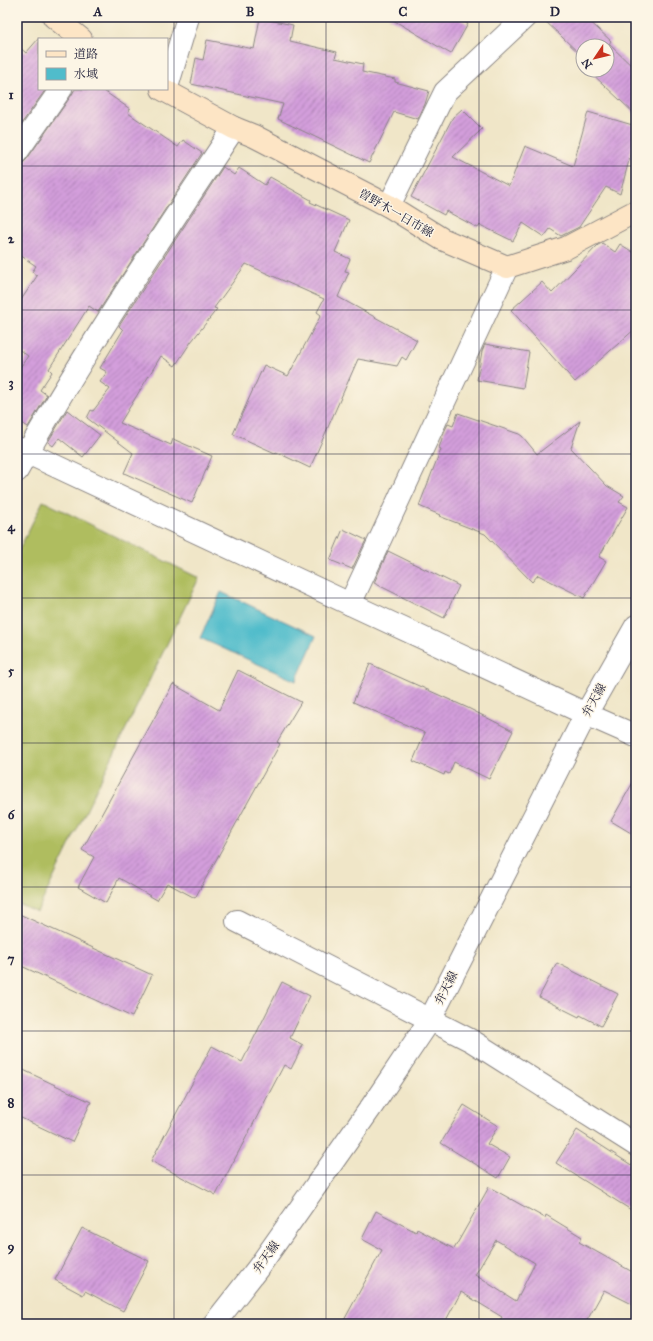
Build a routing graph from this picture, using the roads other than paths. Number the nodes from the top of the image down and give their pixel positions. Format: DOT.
graph roads {
  1 [pos="54,17"];
  2 [pos="188,17"];
  3 [pos="525,17"];
  4 [pos="80,38"];
  5 [pos="168,80"];
  6 [pos="60,90"];
  7 [pos="167,90"];
  8 [pos="234,128"];
  9 [pos="17,152"];
  10 [pos="389,206"];
  11 [pos="636,211"];
  12 [pos="507,267"];
  13 [pos="22,450"];
  14 [pos="17,471"];
  15 [pos="350,604"];
  16 [pos="636,626"];
  17 [pos="586,714"];
  18 [pos="636,736"];
  19 [pos="237,922"];
  20 [pos="430,1020"];
  21 [pos="636,1145"];
  22 [pos="214,1324"];
  1 -- 4 [label="main road"];
  2 -- 5 [label="street"];
  3 -- 10 [label="street"];
  6 -- 9 [label="street"];
  7 -- 8 [label="main road, 曽野木一日市線"];
  8 -- 10 [label="main road, 曽野木一日市線"];
  8 -- 13 [label="street"];
  10 -- 12 [label="main road, 曽野木一日市線"];
  11 -- 12 [label="main road"];
  12 -- 15 [label="street"];
  13 -- 14 [label="street"];
  13 -- 15 [label="street"];
  15 -- 17 [label="street"];
  16 -- 17 [label="street, 弁天線"];
  17 -- 18 [label="street"];
  17 -- 20 [label="street, 弁天線"];
  19 -- 20 [label="street"];
  20 -- 21 [label="street"];
  20 -- 22 [label="street, 弁天線"];
}
